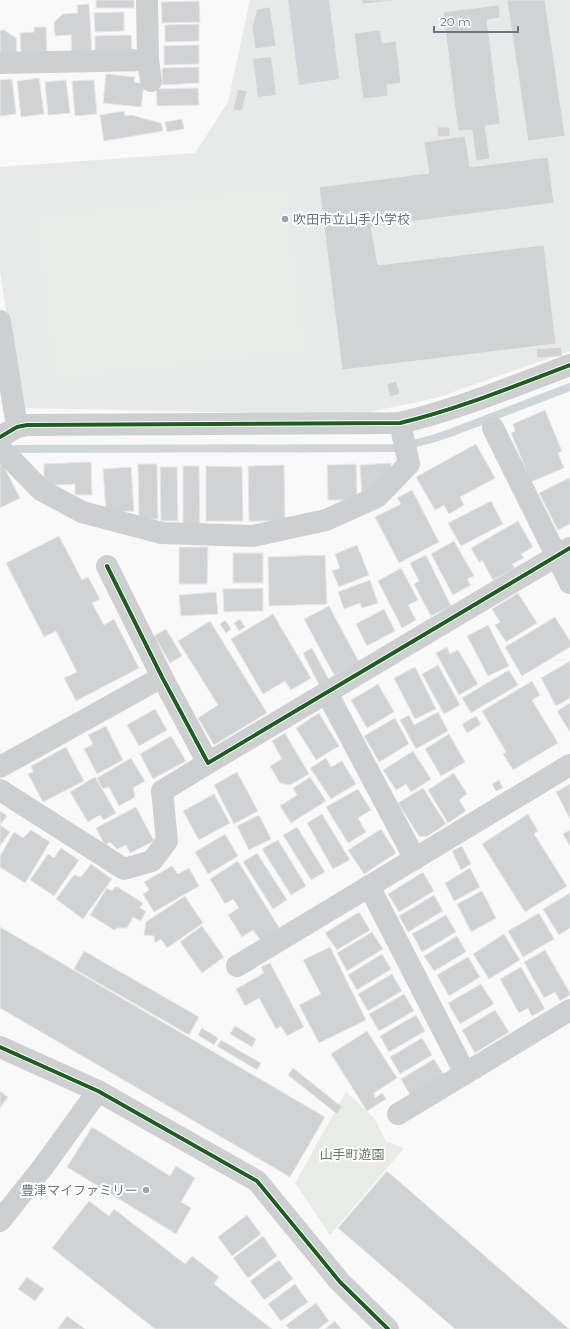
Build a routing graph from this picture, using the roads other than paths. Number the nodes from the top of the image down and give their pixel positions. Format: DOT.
graph roads {
  1 [pos="147,0"];
  2 [pos="0,64"];
  3 [pos="0,321"];
  4 [pos="570,365"];
  5 [pos="493,428"];
  6 [pos="9,432"];
  7 [pos="403,438"];
  8 [pos="0,448"];
  9 [pos="563,552"];
  10 [pos="107,566"];
  11 [pos="570,583"];
  12 [pos="162,678"];
  13 [pos="326,693"];
  14 [pos="208,763"];
  15 [pos="570,765"];
  16 [pos="0,767"];
  17 [pos="0,790"];
  18 [pos="415,859"];
  19 [pos="369,886"];
  20 [pos="237,966"];
  21 [pos="570,1010"];
  22 [pos="0,1047"];
  23 [pos="465,1073"];
  24 [pos="98,1091"];
  25 [pos="398,1114"];
  26 [pos="0,1221"];
  27 [pos="388,1329"];
  1 -- 2 [label="street"];
  3 -- 6 [label="street"];
  4 -- 7 [label="street"];
  5 -- 9 [label="street"];
  6 -- 7 [label="street"];
  7 -- 8 [label="street"];
  9 -- 11 [label="street"];
  9 -- 13 [label="street"];
  10 -- 12 [label="street"];
  12 -- 14 [label="street"];
  12 -- 16 [label="street"];
  13 -- 14 [label="street"];
  13 -- 18 [label="street"];
  14 -- 17 [label="street"];
  15 -- 18 [label="street"];
  18 -- 19 [label="street"];
  19 -- 20 [label="street"];
  19 -- 23 [label="street"];
  21 -- 23 [label="street"];
  22 -- 24 [label="street"];
  23 -- 25 [label="street"];
  24 -- 26 [label="street"];
  24 -- 27 [label="street"];
}
